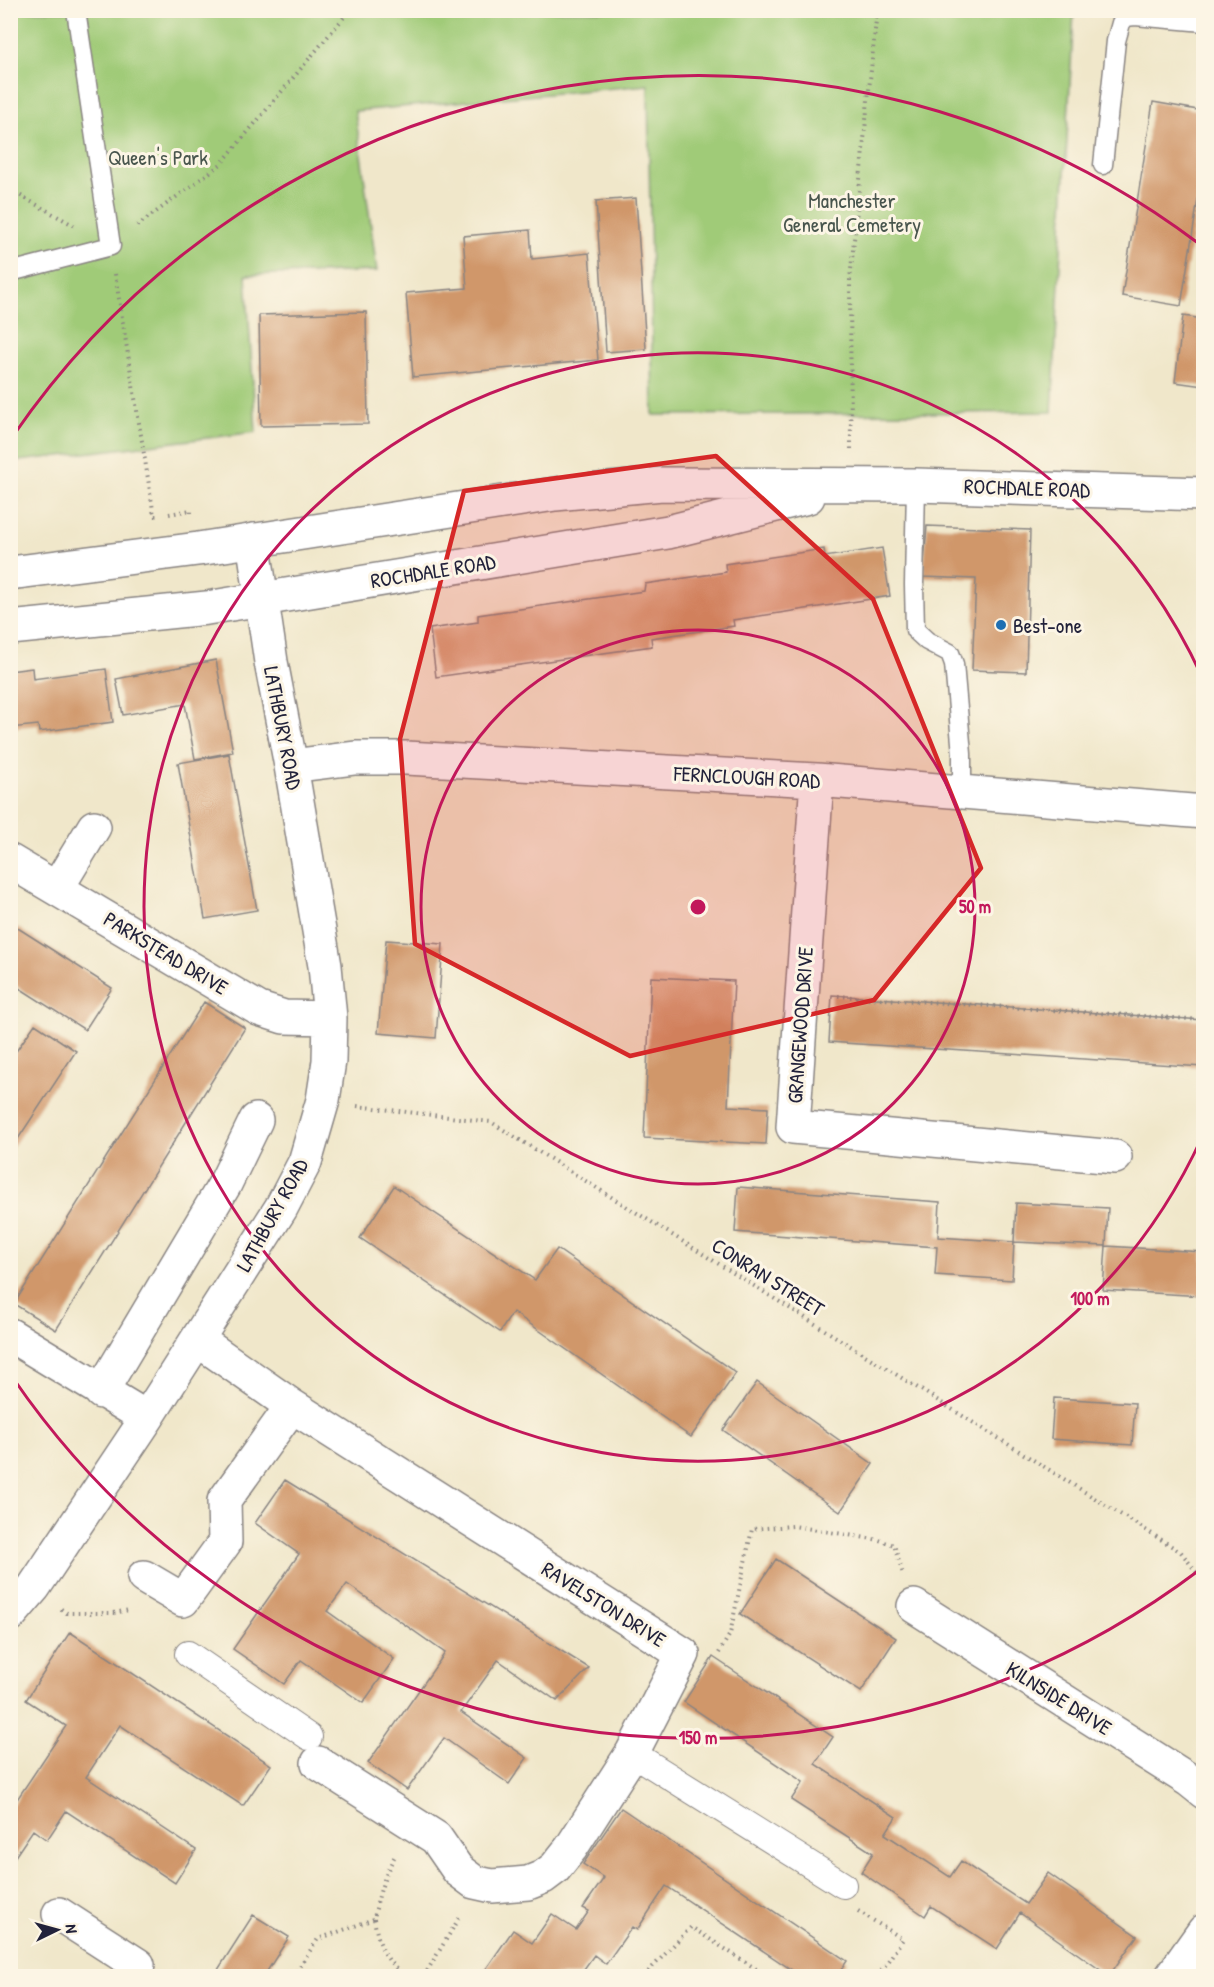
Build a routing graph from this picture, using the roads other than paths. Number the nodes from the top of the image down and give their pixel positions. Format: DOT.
graph roads {
  1 [pos="76,10"];
  2 [pos="1203,22"];
  3 [pos="1103,165"];
  4 [pos="10,272"];
  5 [pos="916,485"];
  6 [pos="851,486"];
  7 [pos="1203,494"];
  8 [pos="253,540"];
  9 [pos="10,573"];
  10 [pos="260,598"];
  11 [pos="10,628"];
  12 [pos="291,766"];
  13 [pos="817,780"];
  14 [pos="963,793"];
  15 [pos="1203,812"];
  16 [pos="94,826"];
  17 [pos="10,861"];
  18 [pos="57,888"];
  19 [pos="330,1018"];
  20 [pos="256,1120"];
  21 [pos="1115,1157"];
  22 [pos="10,1335"];
  23 [pos="198,1340"];
  24 [pos="101,1392"];
  25 [pos="292,1406"];
  26 [pos="147,1418"];
  27 [pos="144,1577"];
  28 [pos="914,1606"];
  29 [pos="10,1615"];
  30 [pos="188,1654"];
  31 [pos="632,1753"];
  32 [pos="321,1767"];
  33 [pos="1203,1792"];
  34 [pos="843,1885"];
  35 [pos="58,1914"];
  36 [pos="1203,1931"];
  37 [pos="131,1977"];
  38 [pos="1172,1977"];
  1 -- 4 [label="lane"];
  2 -- 3 [label="lane"];
  5 -- 6 [label="street, ROCHDALE ROAD"];
  5 -- 7 [label="street, ROCHDALE ROAD"];
  5 -- 14 [label="lane"];
  6 -- 8 [label="street, ROCHDALE ROAD"];
  6 -- 10 [label="street, ROCHDALE ROAD"];
  8 -- 9 [label="street, ROCHDALE ROAD"];
  8 -- 10 [label="street, LATHBURY ROAD"];
  10 -- 11 [label="street, ROCHDALE ROAD"];
  10 -- 12 [label="street, LATHBURY ROAD"];
  12 -- 13 [label="street, FERNCLOUGH ROAD"];
  12 -- 19 [label="street, LATHBURY ROAD"];
  13 -- 14 [label="street, FERNCLOUGH ROAD"];
  13 -- 21 [label="street, GRANGEWOOD DRIVE"];
  14 -- 15 [label="street, FERNCLOUGH ROAD"];
  16 -- 18 [label="street"];
  17 -- 18 [label="street, PARKSTEAD DRIVE"];
  18 -- 19 [label="street, PARKSTEAD DRIVE"];
  19 -- 23 [label="street, LATHBURY ROAD"];
  20 -- 24 [label="street"];
  22 -- 24 [label="street"];
  23 -- 25 [label="street, RAVELSTON DRIVE"];
  23 -- 26 [label="street, LATHBURY ROAD"];
  24 -- 26 [label="street"];
  25 -- 27 [label="street"];
  25 -- 31 [label="street, RAVELSTON DRIVE"];
  26 -- 29 [label="street, LATHBURY ROAD"];
  28 -- 33 [label="street, KILNSIDE DRIVE"];
  30 -- 32 [label="street"];
  31 -- 32 [label="street, RAVELSTON DRIVE"];
  31 -- 34 [label="street"];
  35 -- 37 [label="street"];
  36 -- 38 [label="street"];
}
